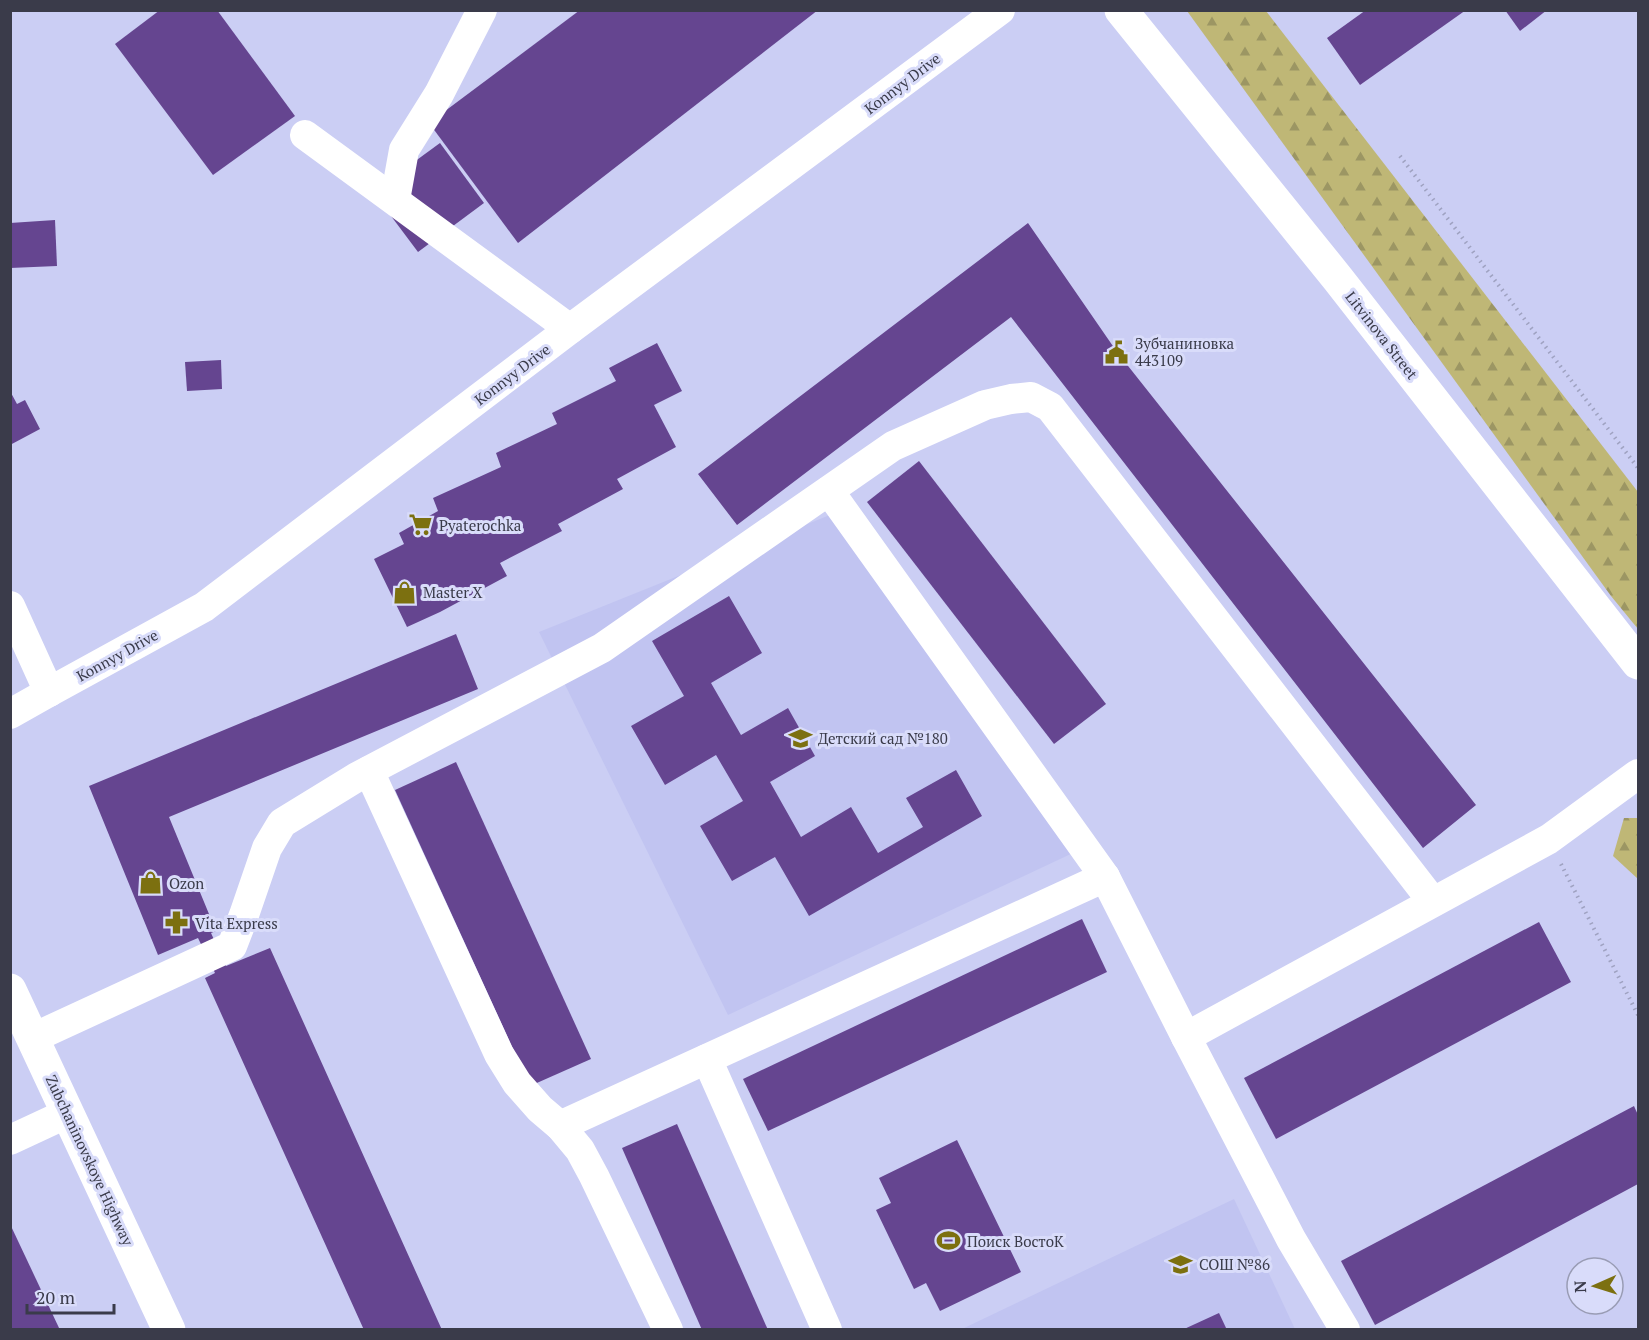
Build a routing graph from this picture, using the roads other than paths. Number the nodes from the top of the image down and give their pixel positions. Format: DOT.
graph roads {
  1 [pos="482,10"];
  2 [pos="1000,10"];
  3 [pos="1120,10"];
  4 [pos="305,135"];
  5 [pos="395,200"];
  6 [pos="570,329"];
  7 [pos="829,491"];
  8 [pos="10,606"];
  9 [pos="1638,663"];
  10 [pos="49,692"];
  11 [pos="10,714"];
  12 [pos="369,771"];
  13 [pos="1638,774"];
  14 [pos="1105,877"];
  15 [pos="1433,902"];
  16 [pos="10,990"];
  17 [pos="1186,1037"];
  18 [pos="33,1038"];
  19 [pos="707,1059"];
  20 [pos="68,1113"];
  21 [pos="560,1126"];
  22 [pos="10,1140"];
  23 [pos="169,1329"];
  24 [pos="668,1329"];
  25 [pos="827,1329"];
  26 [pos="1345,1329"];
  1 -- 5 [label="street"];
  2 -- 6 [label="street, Konnyy Drive"];
  3 -- 9 [label="main road, Litvinova Street"];
  4 -- 5 [label="street"];
  5 -- 6 [label="street"];
  6 -- 10 [label="street, Konnyy Drive"];
  7 -- 12 [label="street"];
  7 -- 14 [label="street"];
  7 -- 15 [label="street"];
  8 -- 10 [label="street"];
  10 -- 11 [label="street, Konnyy Drive"];
  12 -- 18 [label="street"];
  12 -- 21 [label="street"];
  13 -- 15 [label="street"];
  14 -- 17 [label="street"];
  14 -- 19 [label="street"];
  15 -- 17 [label="street"];
  16 -- 18 [label="main road, Zubchaninovskoye Highway"];
  17 -- 26 [label="street"];
  18 -- 20 [label="main road, Zubchaninovskoye Highway"];
  19 -- 21 [label="street"];
  19 -- 25 [label="street"];
  20 -- 22 [label="street"];
  20 -- 23 [label="main road, Zubchaninovskoye Highway"];
  21 -- 24 [label="street"];
}
